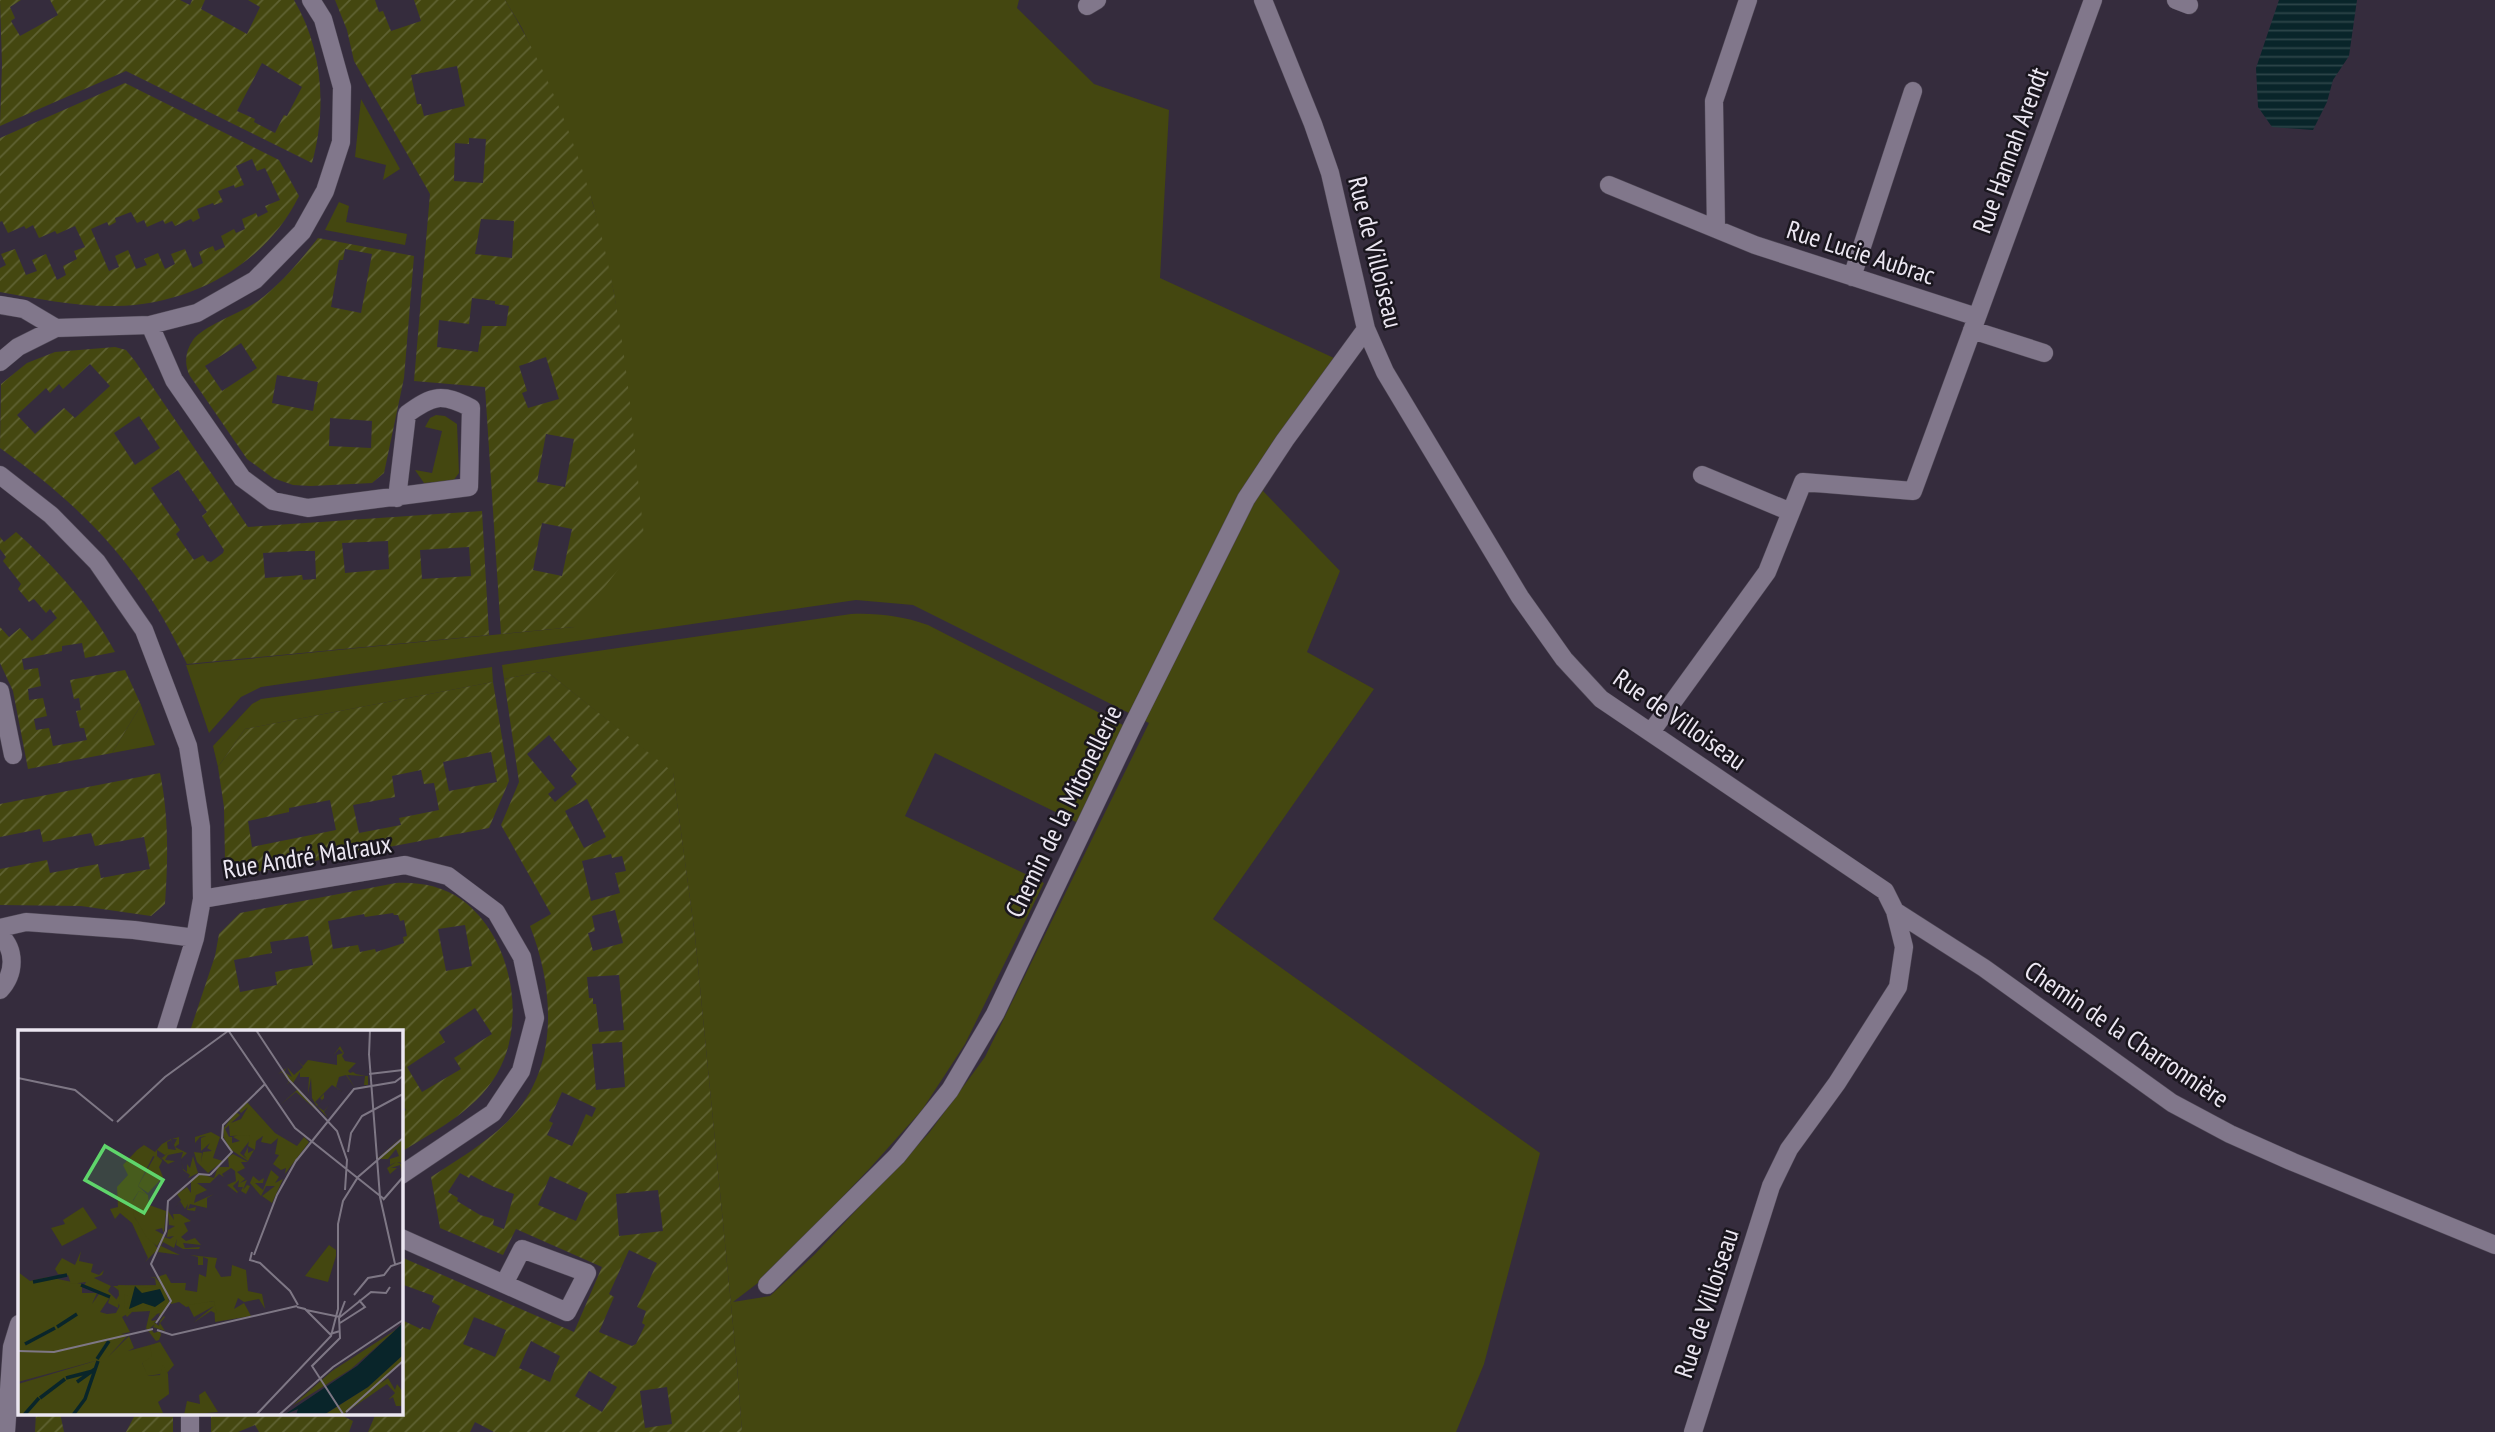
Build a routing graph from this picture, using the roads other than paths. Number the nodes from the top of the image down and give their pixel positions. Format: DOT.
graph roads {
  1 [pos="311,0"];
  2 [pos="1263,0"];
  3 [pos="1748,0"];
  4 [pos="2092,0"];
  5 [pos="1913,91"];
  6 [pos="1609,185"];
  7 [pos="1716,229"];
  8 [pos="1852,277"];
  9 [pos="0,305"];
  10 [pos="1975,324"];
  11 [pos="150,325"];
  12 [pos="57,328"];
  13 [pos="1366,329"];
  14 [pos="2044,353"];
  15 [pos="0,362"];
  16 [pos="0,474"];
  17 [pos="1702,475"];
  18 [pos="397,498"];
  19 [pos="1791,512"];
  20 [pos="0,691"];
  21 [pos="1650,732"];
  22 [pos="13,755"];
  23 [pos="202,899"];
  24 [pos="1895,911"];
  25 [pos="0,928"];
  26 [pos="0,935"];
  27 [pos="195,938"];
  28 [pos="0,990"];
  29 [pos="166,1030"];
  30 [pos="402,1174"];
  31 [pos="402,1238"];
  32 [pos="2495,1245"];
  33 [pos="504,1284"];
  34 [pos="767,1285"];
  35 [pos="18,1327"];
  36 [pos="190,1414"];
  37 [pos="6,1432"];
  38 [pos="190,1432"];
  39 [pos="1693,1432"];
  1 -- 11 [label="street"];
  2 -- 13 [label="street, Rue de Villoiseau"];
  3 -- 7 [label="street"];
  4 -- 10 [label="street, Rue Hannah Arendt"];
  5 -- 8 [label="street"];
  6 -- 7 [label="street, Rue Lucie Aubrac"];
  7 -- 8 [label="street, Rue Lucie Aubrac"];
  8 -- 10 [label="street, Rue Lucie Aubrac"];
  9 -- 12 [label="street"];
  10 -- 14 [label="street, Rue Lucie Aubrac"];
  10 -- 19 [label="street"];
  11 -- 12 [label="street"];
  11 -- 18 [label="street"];
  12 -- 15 [label="street"];
  13 -- 21 [label="street, Rue de Villoiseau"];
  13 -- 34 [label="street, Chemin de la Mitonellerie"];
  16 -- 23 [label="street"];
  17 -- 19 [label="street"];
  18 -- 18 [label="street"];
  19 -- 21 [label="street"];
  20 -- 22 [label="street"];
  21 -- 24 [label="street, Rue de Villoiseau"];
  23 -- 27 [label="street"];
  23 -- 30 [label="street, Rue André Malraux"];
  24 -- 32 [label="street, Chemin de la Charronnière"];
  24 -- 39 [label="street, Rue de Villoiseau"];
  25 -- 27 [label="street"];
  26 -- 28 [label="street"];
  27 -- 29 [label="street"];
  31 -- 33 [label="street"];
  33 -- 33 [label="street"];
  35 -- 37 [label="street"];
  36 -- 38 [label="street"];
}
